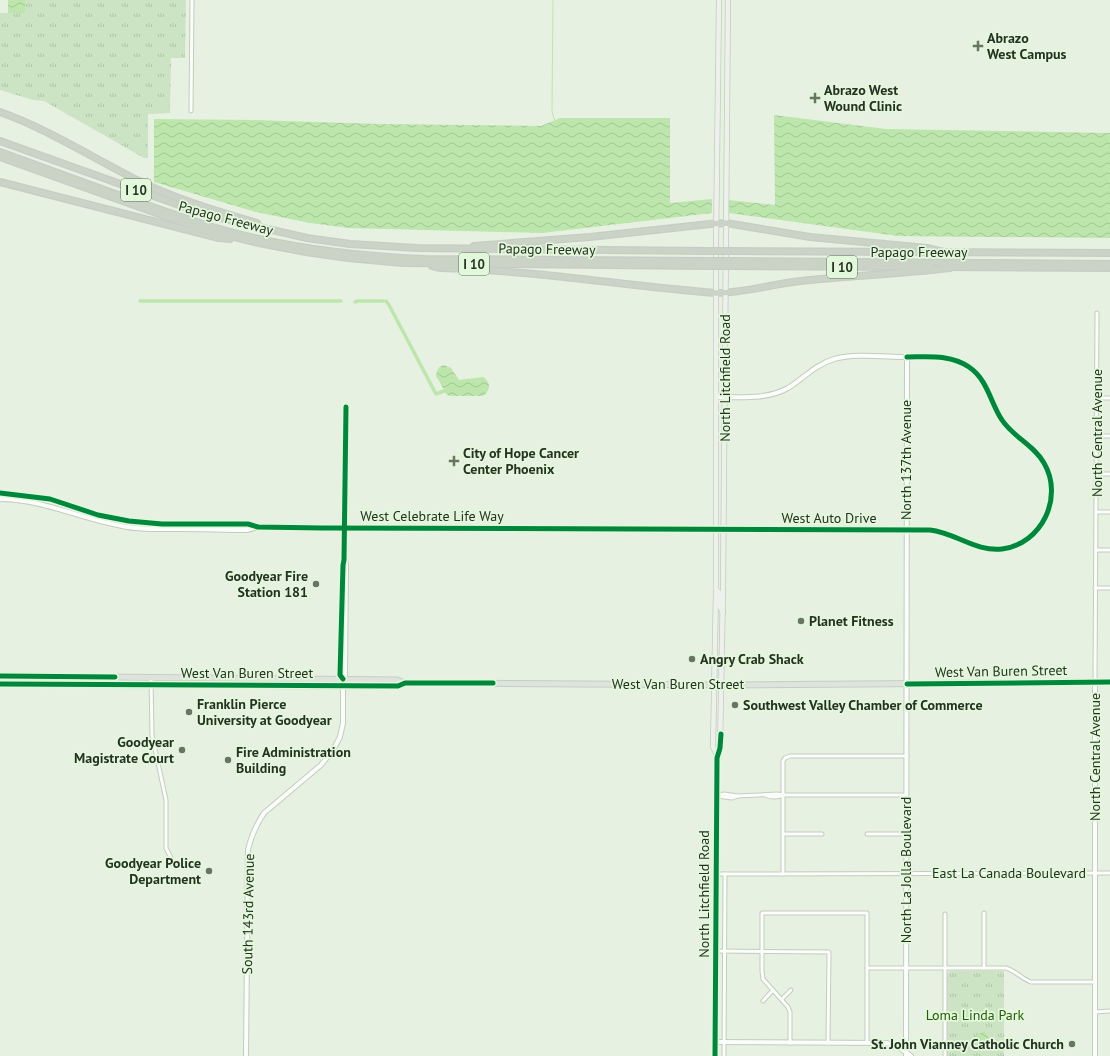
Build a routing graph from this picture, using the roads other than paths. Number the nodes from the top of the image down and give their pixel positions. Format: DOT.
graph roads {
  1 [pos="192,0"];
  2 [pos="718,0"];
  3 [pos="728,0"];
  4 [pos="191,111"];
  5 [pos="0,112"];
  6 [pos="0,141"];
  7 [pos="0,152"];
  8 [pos="0,156"];
  9 [pos="0,182"];
  10 [pos="716,223"];
  11 [pos="726,223"];
  12 [pos="274,231"];
  13 [pos="250,241"];
  14 [pos="461,249"];
  15 [pos="944,252"];
  16 [pos="1110,253"];
  17 [pos="528,262"];
  18 [pos="420,264"];
  19 [pos="733,264"];
  20 [pos="1110,264"];
  21 [pos="950,268"];
  22 [pos="1110,268"];
  23 [pos="716,293"];
  24 [pos="725,293"];
  25 [pos="1097,313"];
  26 [pos="907,357"];
  27 [pos="716,397"];
  28 [pos="724,397"];
  29 [pos="1097,398"];
  30 [pos="1110,398"];
  31 [pos="346,407"];
  32 [pos="1096,436"];
  33 [pos="1110,436"];
  34 [pos="1096,474"];
  35 [pos="1110,474"];
  36 [pos="0,493"];
  37 [pos="0,499"];
  38 [pos="50,499"];
  39 [pos="48,506"];
  40 [pos="1096,512"];
  41 [pos="1110,512"];
  42 [pos="154,523"];
  43 [pos="258,527"];
  44 [pos="344,528"];
  45 [pos="153,529"];
  46 [pos="716,529"];
  47 [pos="724,529"];
  48 [pos="906,530"];
  49 [pos="1096,550"];
  50 [pos="1110,550"];
  51 [pos="716,568"];
  52 [pos="723,587"];
  53 [pos="1096,588"];
  54 [pos="1110,588"];
  55 [pos="716,589"];
  56 [pos="723,612"];
  57 [pos="0,676"];
  58 [pos="151,678"];
  59 [pos="239,678"];
  60 [pos="343,679"];
  61 [pos="1095,682"];
  62 [pos="1110,682"];
  63 [pos="404,683"];
  64 [pos="0,684"];
  65 [pos="151,684"];
  66 [pos="714,684"];
  67 [pos="721,684"];
  68 [pos="907,684"];
  69 [pos="220,685"];
  70 [pos="343,686"];
  71 [pos="717,755"];
  72 [pos="906,756"];
  73 [pos="783,795"];
  74 [pos="906,795"];
  75 [pos="716,796"];
  76 [pos="783,834"];
  77 [pos="822,834"];
  78 [pos="867,834"];
  79 [pos="906,834"];
  80 [pos="171,858"];
  81 [pos="1095,873"];
  82 [pos="1110,873"];
  83 [pos="716,874"];
  84 [pos="726,874"];
  85 [pos="783,874"];
  86 [pos="906,874"];
  87 [pos="984,913"];
  88 [pos="945,914"];
  89 [pos="716,951"];
  90 [pos="725,952"];
  91 [pos="762,952"];
  92 [pos="867,968"];
  93 [pos="906,968"];
  94 [pos="945,968"];
  95 [pos="984,968"];
  96 [pos="1094,982"];
  97 [pos="773,990"];
  98 [pos="791,990"];
  99 [pos="782,999"];
  100 [pos="763,1001"];
  101 [pos="1095,1012"];
  102 [pos="1110,1012"];
  103 [pos="715,1042"];
  104 [pos="725,1043"];
  105 [pos="790,1043"];
  106 [pos="828,1043"];
  107 [pos="866,1043"];
  108 [pos="906,1054"];
  109 [pos="246,1056"];
  110 [pos="715,1056"];
  111 [pos="724,1056"];
  112 [pos="911,1056"];
  113 [pos="945,1056"];
  114 [pos="1095,1056"];
  1 -- 4 [label="street"];
  2 -- 10 [label="main road, North Litchfield Road"];
  3 -- 11 [label="main road, North Litchfield Road"];
  5 -- 12 [label="highway"];
  6 -- 12 [label="highway, Papago Freeway / I 10"];
  7 -- 17 [label="highway"];
  8 -- 13 [label="highway, Papago Freeway / I 10"];
  9 -- 13 [label="highway"];
  10 -- 11 [label="highway"];
  10 -- 14 [label="highway"];
  10 -- 23 [label="main road, North Litchfield Road"];
  11 -- 15 [label="highway"];
  11 -- 24 [label="main road, North Litchfield Road"];
  12 -- 14 [label="highway, Papago Freeway / I 10"];
  13 -- 18 [label="highway, Papago Freeway / I 10"];
  14 -- 15 [label="highway, Papago Freeway / I 10, bridge"];
  15 -- 16 [label="highway, Papago Freeway / I 10"];
  17 -- 18 [label="highway, Papago Freeway / I 10"];
  17 -- 19 [label="highway, Papago Freeway / I 10, bridge"];
  18 -- 23 [label="highway"];
  19 -- 20 [label="highway"];
  19 -- 21 [label="highway, Papago Freeway / I 10"];
  21 -- 22 [label="highway, Papago Freeway / I 10"];
  21 -- 24 [label="highway"];
  23 -- 24 [label="highway"];
  23 -- 27 [label="main road, North Litchfield Road"];
  24 -- 28 [label="main road, North Litchfield Road"];
  25 -- 29 [label="street, North Central Avenue"];
  26 -- 28 [label="street"];
  26 -- 48 [label="street, North 137th Avenue"];
  26 -- 48 [label="street, West Auto Drive"];
  27 -- 28 [label="street"];
  27 -- 46 [label="main road, North Litchfield Road"];
  28 -- 47 [label="main road, North Litchfield Road"];
  29 -- 30 [label="street"];
  29 -- 32 [label="street, North Central Avenue"];
  31 -- 44 [label="street"];
  32 -- 33 [label="street"];
  32 -- 34 [label="street, North Central Avenue"];
  34 -- 35 [label="street"];
  34 -- 40 [label="street, North Central Avenue"];
  36 -- 38 [label="street, West Celebrate Life Way"];
  37 -- 39 [label="street, West Celebrate Life Way"];
  38 -- 39 [label="street"];
  38 -- 42 [label="street, West Celebrate Life Way"];
  39 -- 45 [label="street, West Celebrate Life Way"];
  40 -- 41 [label="street"];
  40 -- 49 [label="street, North Central Avenue"];
  42 -- 43 [label="street, West Celebrate Life Way"];
  42 -- 45 [label="street"];
  43 -- 44 [label="street, West Celebrate Life Way"];
  43 -- 45 [label="street, West Celebrate Life Way"];
  44 -- 46 [label="street, West Celebrate Life Way"];
  44 -- 60 [label="street"];
  46 -- 47 [label="street, West Celebrate Life Way"];
  46 -- 51 [label="main road, North Litchfield Road"];
  47 -- 48 [label="street, West Auto Drive"];
  47 -- 52 [label="main road, North Litchfield Road"];
  48 -- 68 [label="street, North 137th Avenue"];
  49 -- 50 [label="street"];
  49 -- 53 [label="street, North Central Avenue"];
  51 -- 52 [label="main road"];
  51 -- 55 [label="main road, North Litchfield Road"];
  52 -- 56 [label="main road, North Litchfield Road"];
  53 -- 54 [label="street"];
  53 -- 61 [label="street, North Central Avenue"];
  55 -- 56 [label="main road"];
  55 -- 66 [label="main road, North Litchfield Road"];
  56 -- 67 [label="main road, North Litchfield Road"];
  57 -- 58 [label="main road, West Van Buren Street"];
  58 -- 59 [label="main road, West Van Buren Street"];
  58 -- 65 [label="street"];
  59 -- 60 [label="main road, West Van Buren Street"];
  59 -- 69 [label="main road"];
  60 -- 63 [label="main road, West Van Buren Street"];
  60 -- 70 [label="main road"];
  61 -- 62 [label="main road, West Van Buren Street"];
  61 -- 68 [label="main road, West Van Buren Street"];
  61 -- 81 [label="street, North Central Avenue"];
  63 -- 66 [label="main road, West Van Buren Street"];
  63 -- 70 [label="main road, West Van Buren Street"];
  64 -- 65 [label="main road, West Van Buren Street"];
  65 -- 69 [label="main road, West Van Buren Street"];
  65 -- 80 [label="street"];
  66 -- 67 [label="main road, West Van Buren Street"];
  66 -- 71 [label="main road, North Litchfield Road"];
  67 -- 68 [label="main road, West Van Buren Street"];
  67 -- 71 [label="main road, North Litchfield Road"];
  68 -- 72 [label="street, North La Jolla Boulevard"];
  69 -- 70 [label="main road, West Van Buren Street"];
  70 -- 109 [label="street, South 143rd Avenue"];
  71 -- 75 [label="main road, North Litchfield Road"];
  72 -- 73 [label="street"];
  72 -- 74 [label="street, North La Jolla Boulevard"];
  73 -- 74 [label="street"];
  73 -- 75 [label="street"];
  73 -- 76 [label="street"];
  74 -- 79 [label="street, North La Jolla Boulevard"];
  75 -- 83 [label="main road, North Litchfield Road"];
  76 -- 77 [label="street"];
  76 -- 85 [label="street"];
  78 -- 79 [label="street"];
  79 -- 86 [label="street, North La Jolla Boulevard"];
  81 -- 82 [label="street, East La Canada Boulevard"];
  81 -- 86 [label="street, East La Canada Boulevard"];
  81 -- 96 [label="street, North Central Avenue"];
  83 -- 84 [label="street, East La Canada Boulevard"];
  83 -- 89 [label="main road, North Litchfield Road"];
  84 -- 85 [label="street, East La Canada Boulevard"];
  84 -- 90 [label="street, North Litchfield Road"];
  85 -- 86 [label="street, East La Canada Boulevard"];
  86 -- 93 [label="street, North La Jolla Boulevard"];
  87 -- 95 [label="street"];
  88 -- 94 [label="street"];
  89 -- 90 [label="street"];
  89 -- 103 [label="main road, North Litchfield Road"];
  90 -- 91 [label="street"];
  90 -- 104 [label="street, North Litchfield Road"];
  91 -- 92 [label="street"];
  91 -- 97 [label="street"];
  91 -- 106 [label="street"];
  92 -- 93 [label="street"];
  92 -- 107 [label="street"];
  93 -- 94 [label="street"];
  93 -- 108 [label="street, North La Jolla Boulevard"];
  94 -- 95 [label="street"];
  94 -- 113 [label="street"];
  95 -- 96 [label="street"];
  96 -- 101 [label="street, North Central Avenue"];
  97 -- 99 [label="street"];
  97 -- 100 [label="street"];
  98 -- 99 [label="street"];
  99 -- 105 [label="street"];
  101 -- 102 [label="street"];
  101 -- 114 [label="street, North Central Avenue"];
  103 -- 104 [label="street"];
  103 -- 110 [label="main road, North Litchfield Road"];
  104 -- 105 [label="street"];
  104 -- 111 [label="street, North Litchfield Road"];
  105 -- 106 [label="street"];
  106 -- 107 [label="street"];
  107 -- 108 [label="street"];
  108 -- 112 [label="street"];
}
